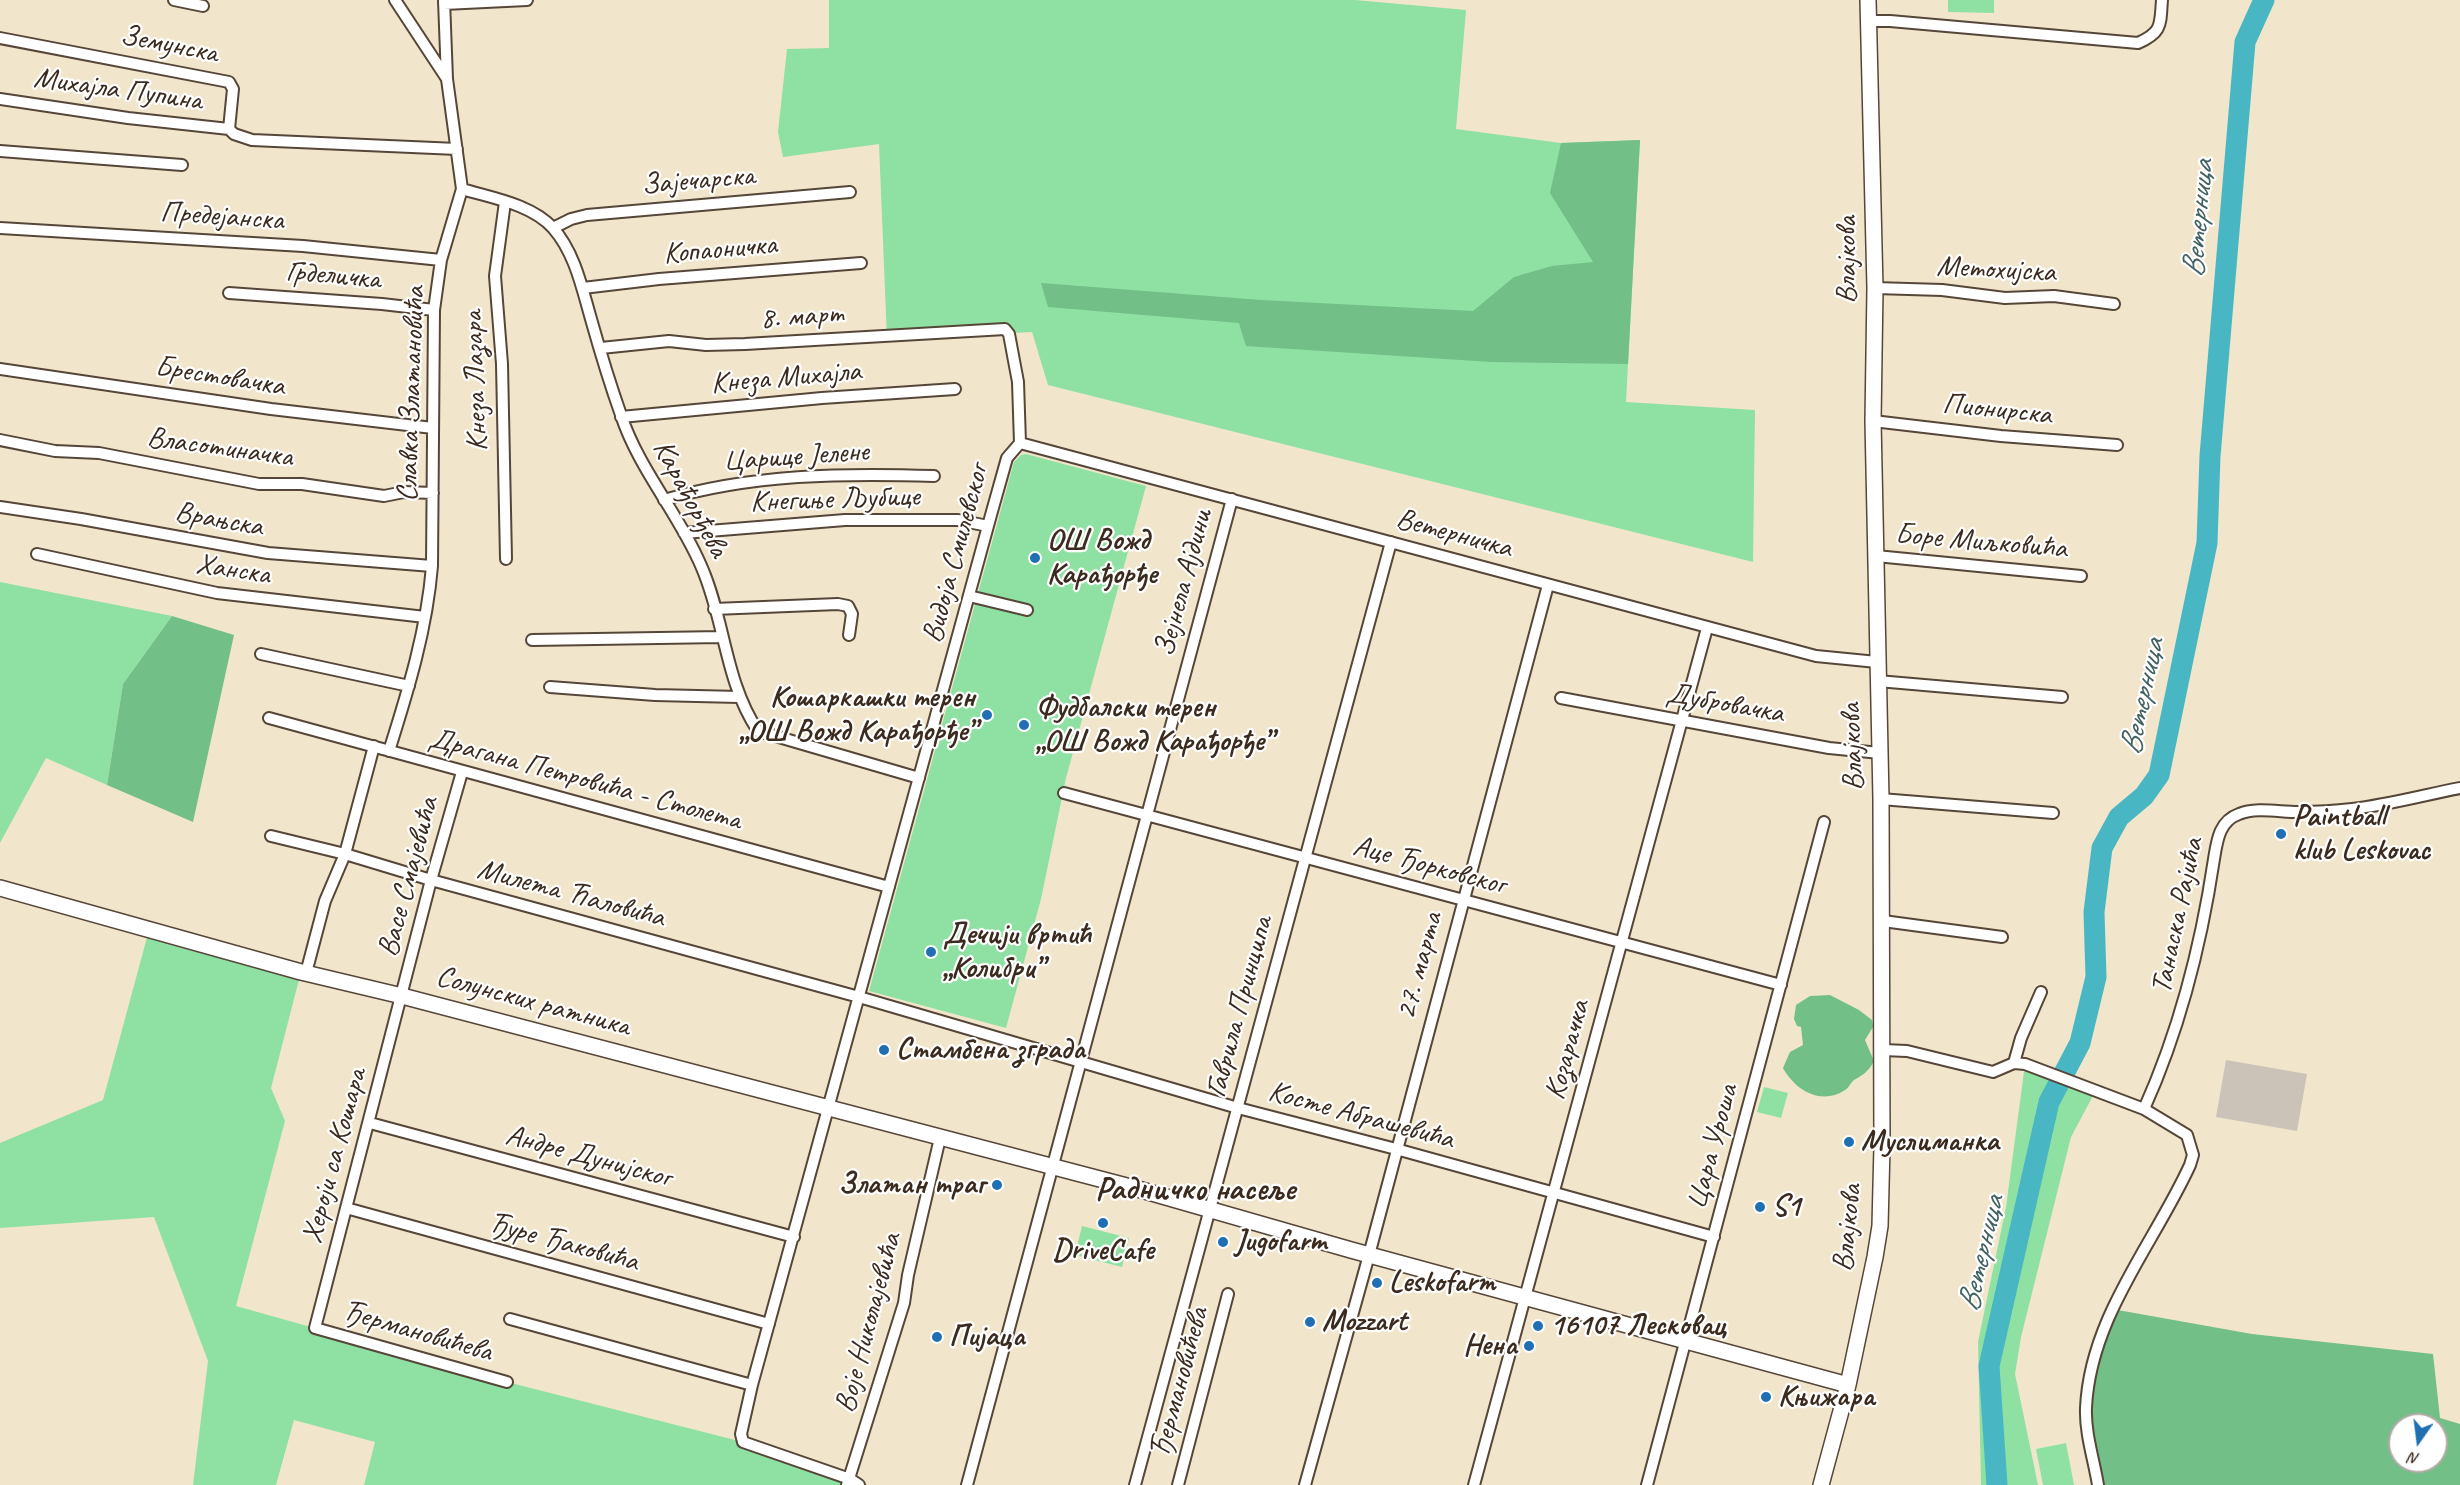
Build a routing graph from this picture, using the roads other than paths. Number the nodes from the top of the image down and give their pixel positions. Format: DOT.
graph roads {
  1 [pos="174,0"];
  2 [pos="395,0"];
  3 [pos="527,0"];
  4 [pos="1868,0"];
  5 [pos="2162,0"];
  6 [pos="444,2"];
  7 [pos="204,6"];
  8 [pos="1869,21"];
  9 [pos="0,38"];
  10 [pos="447,80"];
  11 [pos="0,99"];
  12 [pos="229,129"];
  13 [pos="458,150"];
  14 [pos="0,152"];
  15 [pos="182,165"];
  16 [pos="462,189"];
  17 [pos="850,192"];
  18 [pos="505,202"];
  19 [pos="0,228"];
  20 [pos="553,228"];
  21 [pos="441,260"];
  22 [pos="861,263"];
  23 [pos="583,288"];
  24 [pos="1875,288"];
  25 [pos="229,293"];
  26 [pos="2114,304"];
  27 [pos="434,310"];
  28 [pos="1005,328"];
  29 [pos="601,348"];
  30 [pos="0,369"];
  31 [pos="955,389"];
  32 [pos="621,417"];
  33 [pos="1873,421"];
  34 [pos="433,428"];
  35 [pos="0,440"];
  36 [pos="1020,443"];
  37 [pos="2117,445"];
  38 [pos="934,476"];
  39 [pos="433,493"];
  40 [pos="1232,499"];
  41 [pos="664,500"];
  42 [pos="0,507"];
  43 [pos="988,526"];
  44 [pos="684,533"];
  45 [pos="1391,542"];
  46 [pos="37,554"];
  47 [pos="1876,556"];
  48 [pos="506,559"];
  49 [pos="432,566"];
  50 [pos="2081,576"];
  51 [pos="1548,585"];
  52 [pos="969,596"];
  53 [pos="714,609"];
  54 [pos="1027,610"];
  55 [pos="425,617"];
  56 [pos="1707,628"];
  57 [pos="849,634"];
  58 [pos="722,637"];
  59 [pos="532,640"];
  60 [pos="261,654"];
  61 [pos="1877,662"];
  62 [pos="1878,681"];
  63 [pos="410,686"];
  64 [pos="549,687"];
  65 [pos="2062,696"];
  66 [pos="739,697"];
  67 [pos="1561,698"];
  68 [pos="269,718"];
  69 [pos="1682,720"];
  70 [pos="375,746"];
  71 [pos="389,751"];
  72 [pos="1880,753"];
  73 [pos="462,772"];
  74 [pos="919,777"];
  75 [pos="2460,788"];
  76 [pos="1064,792"];
  77 [pos="1881,799"];
  78 [pos="2053,813"];
  79 [pos="1145,814"];
  80 [pos="1824,822"];
  81 [pos="272,836"];
  82 [pos="345,854"];
  83 [pos="1305,858"];
  84 [pos="431,880"];
  85 [pos="889,887"];
  86 [pos="0,888"];
  87 [pos="1462,901"];
  88 [pos="1882,921"];
  89 [pos="2002,937"];
  90 [pos="1621,943"];
  91 [pos="306,973"];
  92 [pos="1781,985"];
  93 [pos="2041,992"];
  94 [pos="402,996"];
  95 [pos="859,997"];
  96 [pos="1883,1050"];
  97 [pos="1080,1062"];
  98 [pos="2019,1063"];
  99 [pos="829,1108"];
  100 [pos="1238,1108"];
  101 [pos="2144,1109"];
  102 [pos="370,1123"];
  103 [pos="940,1138"];
  104 [pos="1396,1149"];
  105 [pos="1052,1168"];
  106 [pos="1554,1194"];
  107 [pos="346,1208"];
  108 [pos="1209,1211"];
  109 [pos="794,1237"];
  110 [pos="1714,1237"];
  111 [pos="1369,1255"];
  112 [pos="1228,1294"];
  113 [pos="1525,1298"];
  114 [pos="510,1319"];
  115 [pos="769,1324"];
  116 [pos="315,1328"];
  117 [pos="1686,1342"];
  118 [pos="507,1382"];
  119 [pos="752,1385"];
  120 [pos="1848,1385"];
  121 [pos="852,1483"];
  122 [pos="967,1485"];
  123 [pos="1135,1485"];
  124 [pos="1178,1485"];
  125 [pos="1305,1485"];
  126 [pos="1474,1485"];
  127 [pos="1647,1485"];
  128 [pos="1821,1485"];
  129 [pos="2098,1485"];
  1 -- 7 [label="street"];
  2 -- 10 [label="street"];
  3 -- 6 [label="street"];
  4 -- 8 [label="main road, Влајкова"];
  5 -- 8 [label="street"];
  6 -- 10 [label="street, Славка Златановића"];
  8 -- 24 [label="main road, Влајкова"];
  9 -- 12 [label="street, Земунска"];
  10 -- 13 [label="street, Славка Златановића"];
  11 -- 12 [label="street, Михајла Пупина"];
  12 -- 13 [label="street"];
  13 -- 16 [label="street, Славка Златановића"];
  14 -- 15 [label="street"];
  16 -- 18 [label="street, Карађорђева"];
  16 -- 21 [label="street, Славка Златановића"];
  17 -- 20 [label="street, Зајечарска"];
  18 -- 20 [label="street, Карађорђева"];
  18 -- 48 [label="street, Кнеза Лазара"];
  19 -- 21 [label="street, Предејанска"];
  20 -- 23 [label="street, Карађорђева"];
  21 -- 27 [label="street, Славка Златановића"];
  22 -- 23 [label="street, Копаоничка"];
  23 -- 29 [label="street, Карађорђева"];
  24 -- 26 [label="street, Метохијска"];
  24 -- 33 [label="main road, Влајкова"];
  25 -- 27 [label="street, Грделичка"];
  27 -- 34 [label="street, Славка Златановића"];
  28 -- 29 [label="street, 8. март"];
  28 -- 36 [label="street, Видоја Смилевског"];
  29 -- 32 [label="street, Карађорђева"];
  30 -- 34 [label="street, Брестовачка"];
  31 -- 32 [label="street, Кнеза Михајла"];
  32 -- 41 [label="street, Карађорђева"];
  33 -- 37 [label="street, Пионирска"];
  33 -- 47 [label="main road, Влајкова"];
  34 -- 39 [label="street, Славка Златановића"];
  35 -- 39 [label="street, Власотиначка"];
  36 -- 40 [label="street, Ветерничка"];
  36 -- 43 [label="street, Видоја Смилевског"];
  38 -- 41 [label="street, Царице Јелене"];
  39 -- 49 [label="street, Славка Златановића"];
  40 -- 45 [label="street, Ветерничка"];
  40 -- 79 [label="street, Зејнела Ајдини"];
  41 -- 44 [label="street, Карађорђева"];
  42 -- 49 [label="street, Врањска"];
  43 -- 44 [label="street, Кнегиње Љубице"];
  43 -- 52 [label="street, Видоја Смилевског"];
  44 -- 53 [label="street, Карађорђева"];
  45 -- 51 [label="street, Ветерничка"];
  45 -- 83 [label="street, Гаврила Принципа"];
  46 -- 55 [label="street, Ханска"];
  47 -- 50 [label="street, Боре Миљковића"];
  47 -- 61 [label="main road, Влајкова"];
  49 -- 55 [label="street, Славка Златановића"];
  51 -- 56 [label="street, Ветерничка"];
  51 -- 87 [label="street, 27. марта"];
  52 -- 54 [label="street"];
  52 -- 74 [label="street, Видоја Смилевског"];
  53 -- 57 [label="street"];
  53 -- 58 [label="street, Карађорђева"];
  55 -- 63 [label="street, Славка Златановића"];
  56 -- 61 [label="street, Ветерничка"];
  56 -- 69 [label="street, Козарачка"];
  58 -- 59 [label="street"];
  58 -- 66 [label="street, Карађорђева"];
  60 -- 63 [label="street"];
  61 -- 62 [label="main road, Влајкова"];
  62 -- 65 [label="street"];
  62 -- 72 [label="main road, Влајкова"];
  63 -- 71 [label="street, Славка Златановића"];
  64 -- 66 [label="street"];
  66 -- 74 [label="street, Карађорђева"];
  67 -- 69 [label="street, Дубровачка"];
  68 -- 70 [label="street, Драгана Петровића - Столета"];
  69 -- 72 [label="street, Дубровачка"];
  69 -- 90 [label="street, Козарачка"];
  70 -- 71 [label="street, Драгана Петровића - Столета"];
  70 -- 82 [label="street"];
  71 -- 73 [label="street, Драгана Петровића - Столета"];
  72 -- 77 [label="main road, Влајкова"];
  73 -- 84 [label="street, Васе Смајевића"];
  73 -- 85 [label="street, Драгана Петровића - Столета"];
  74 -- 85 [label="street, Видоја Смилевског"];
  75 -- 101 [label="street, Танаска Рајића"];
  76 -- 79 [label="street, Аце Ђорковског"];
  77 -- 78 [label="street"];
  77 -- 88 [label="main road, Влајкова"];
  79 -- 83 [label="street, Аце Ђорковског"];
  79 -- 97 [label="street, Зејнела Ајдини"];
  80 -- 92 [label="street, Цара Уроша"];
  81 -- 82 [label="street, Милета Ћаловића"];
  82 -- 84 [label="street, Милета Ћаловића"];
  82 -- 91 [label="street"];
  83 -- 87 [label="street, Аце Ђорковског"];
  83 -- 100 [label="street, Гаврила Принципа"];
  84 -- 94 [label="street, Васе Смајевића"];
  84 -- 95 [label="street, Милета Ћаловића"];
  85 -- 95 [label="street, Видоја Смилевског"];
  86 -- 91 [label="main road, Солунских ратника"];
  87 -- 90 [label="street, Аце Ђорковског"];
  87 -- 104 [label="street, 27. марта"];
  88 -- 89 [label="street"];
  88 -- 96 [label="main road, Влајкова"];
  90 -- 92 [label="street, Аце Ђорковског"];
  90 -- 106 [label="street, Козарачка"];
  91 -- 94 [label="main road, Солунских ратника"];
  92 -- 110 [label="street, Цара Уроша"];
  93 -- 98 [label="street"];
  94 -- 99 [label="main road, Солунских ратника"];
  94 -- 102 [label="street, Хероји са Кошара"];
  95 -- 97 [label="street, Косте Абрашевића"];
  95 -- 99 [label="street, Видоја Смилевског"];
  96 -- 98 [label="street"];
  96 -- 120 [label="main road, Влајкова"];
  97 -- 100 [label="street, Косте Абрашевића"];
  97 -- 105 [label="street, Зејнела Ајдини"];
  98 -- 101 [label="street"];
  99 -- 103 [label="main road, Солунских ратника"];
  99 -- 109 [label="street"];
  100 -- 104 [label="street, Косте Абрашевића"];
  100 -- 108 [label="street, Гаврила Принципа"];
  101 -- 129 [label="street"];
  102 -- 107 [label="street, Хероји са Кошара"];
  102 -- 109 [label="street, Андре Дунијског"];
  103 -- 105 [label="main road, Солунских ратника"];
  103 -- 121 [label="street, Воје Николајевића"];
  104 -- 106 [label="street, Косте Абрашевића"];
  104 -- 111 [label="street, 27. марта"];
  105 -- 108 [label="main road, Солунских ратника"];
  105 -- 122 [label="street, Зејнела Ајдини"];
  106 -- 110 [label="street, Косте Абрашевића"];
  106 -- 113 [label="street, Козарачка"];
  107 -- 115 [label="street, Ђуре Ђаковића"];
  107 -- 116 [label="street, Хероји са Кошара"];
  108 -- 111 [label="main road, Солунских ратника"];
  108 -- 123 [label="street, Гаврила Принципа"];
  109 -- 115 [label="street"];
  110 -- 117 [label="street, Цара Уроша"];
  111 -- 113 [label="main road, Солунских ратника"];
  111 -- 125 [label="street, 27. марта"];
  112 -- 124 [label="street, Ђермановићева"];
  113 -- 117 [label="main road, Солунских ратника"];
  113 -- 126 [label="street, Козарачка"];
  114 -- 119 [label="street"];
  115 -- 119 [label="street"];
  116 -- 118 [label="street, Ђермановићева"];
  117 -- 120 [label="main road, Солунских ратника"];
  117 -- 127 [label="street, Цара Уроша"];
  119 -- 121 [label="street"];
  120 -- 128 [label="main road, Влајкова"];
}
